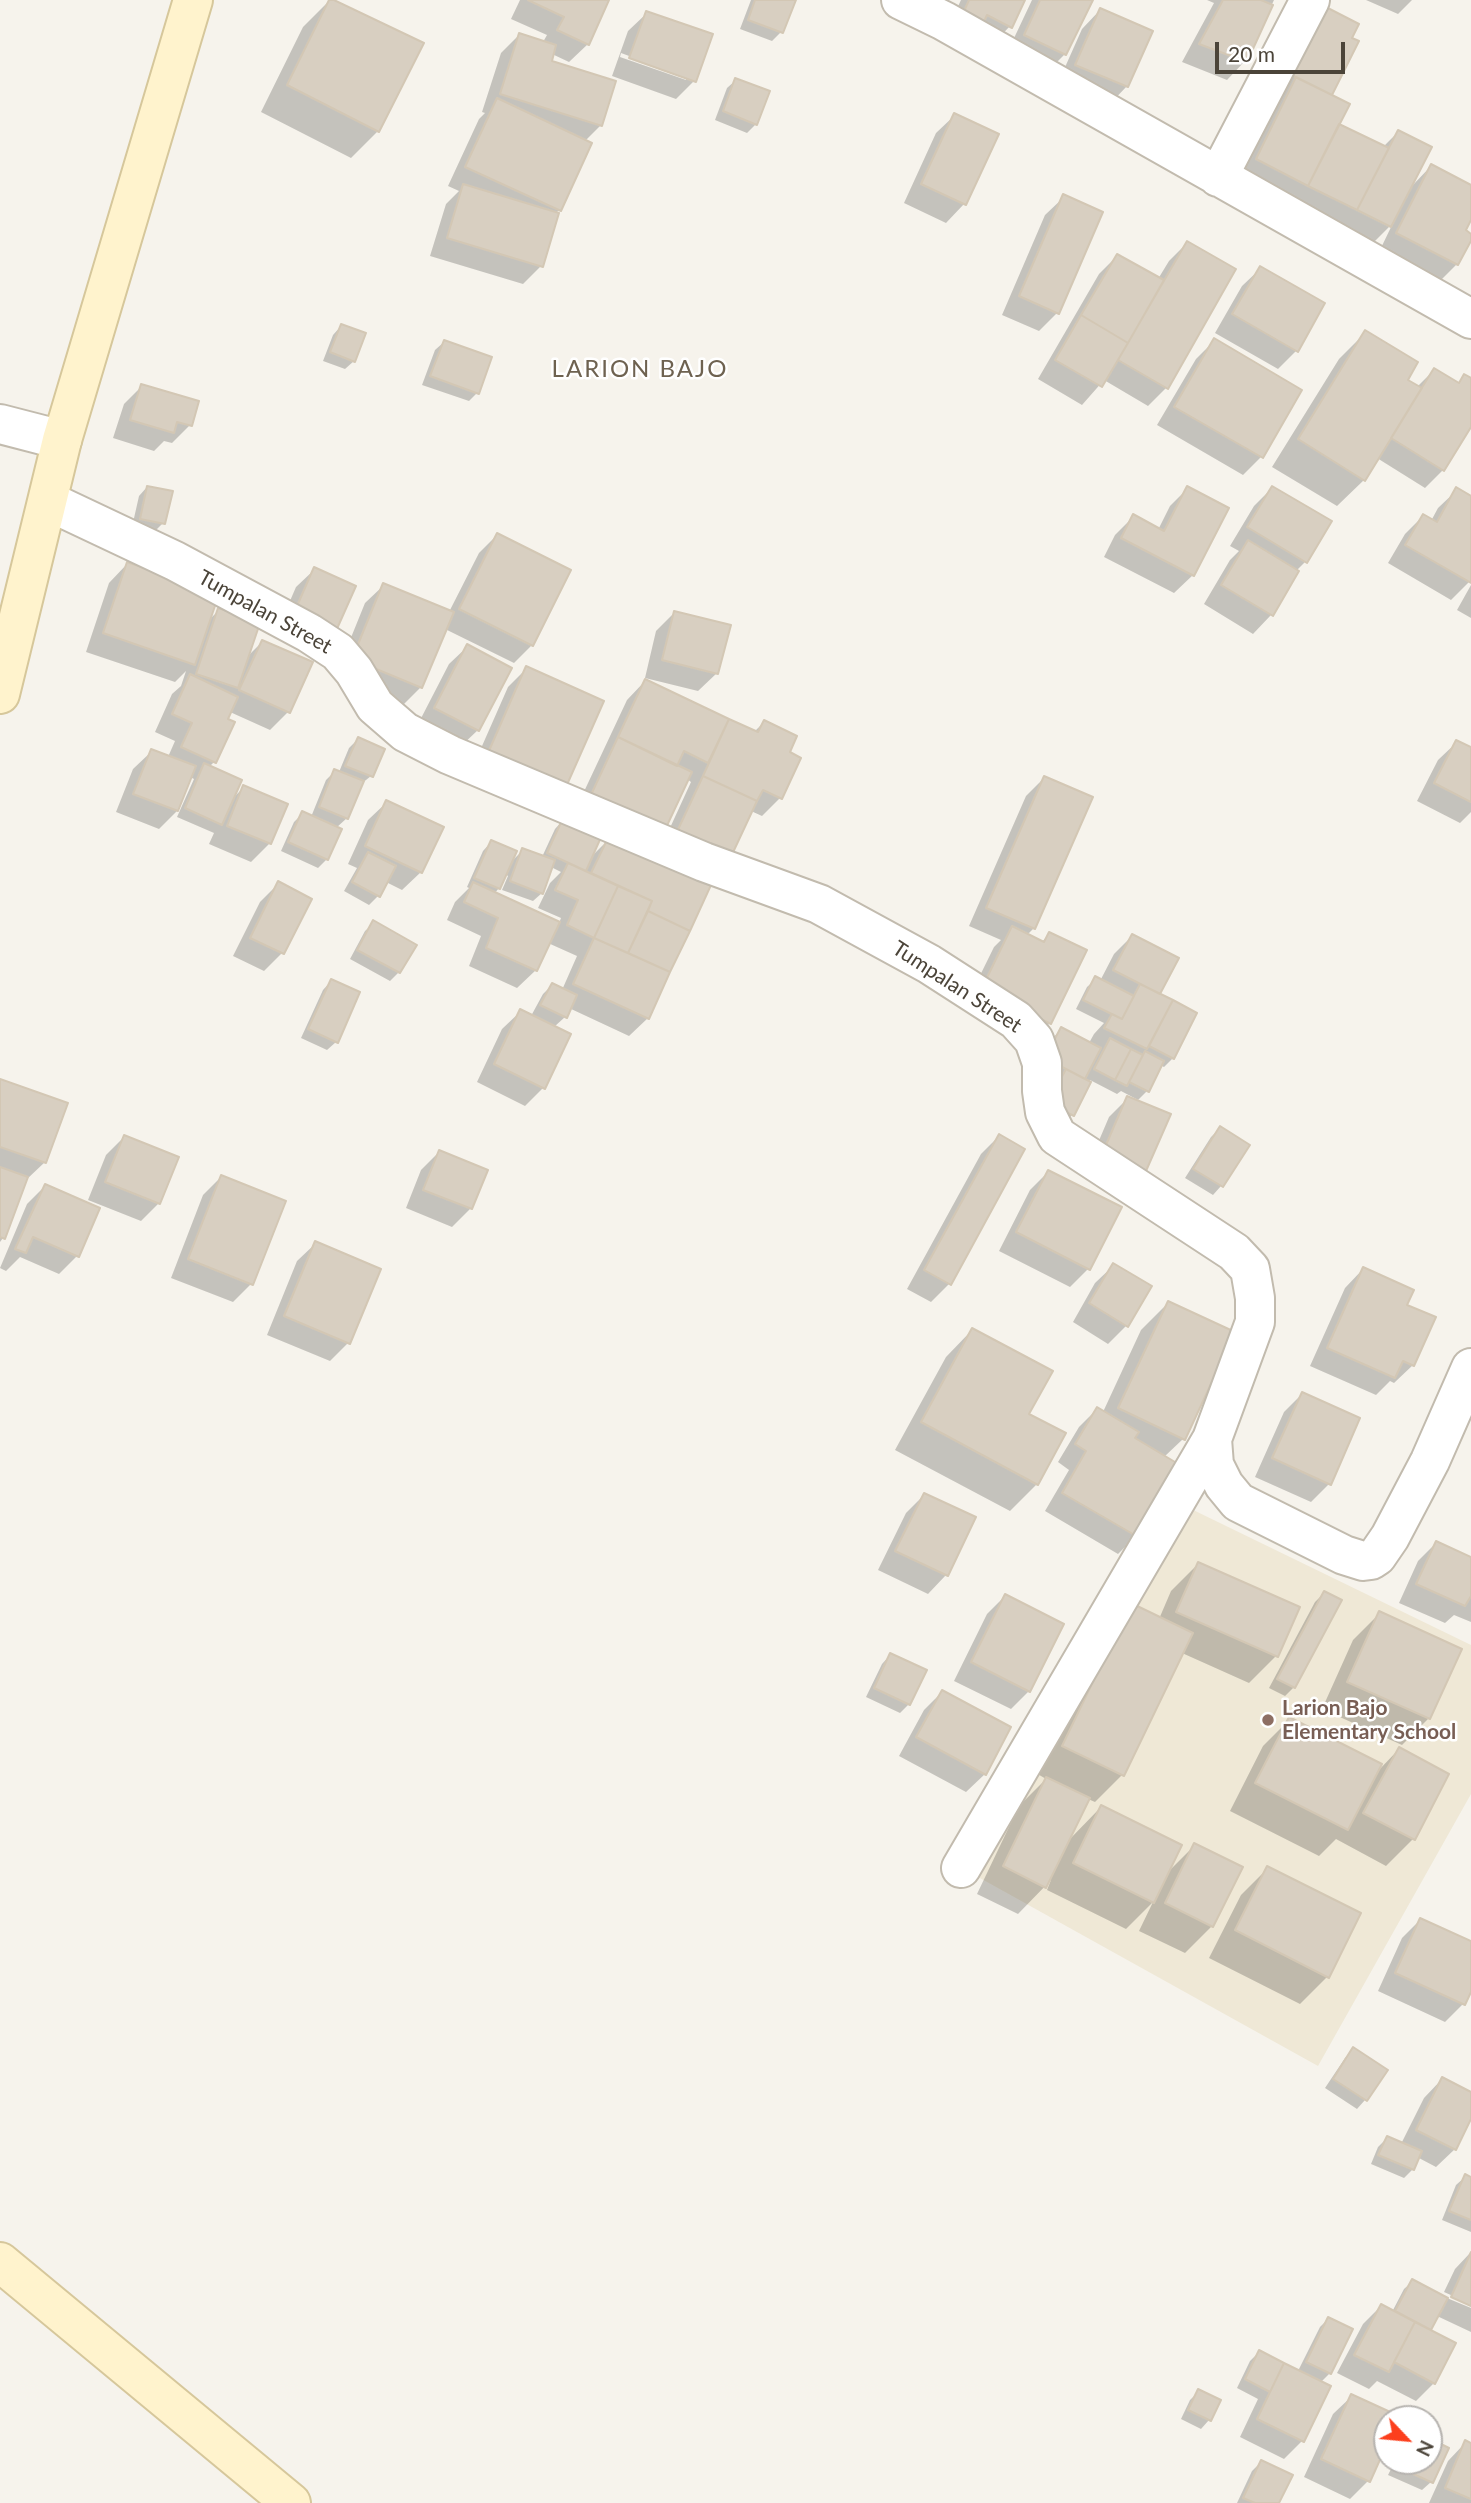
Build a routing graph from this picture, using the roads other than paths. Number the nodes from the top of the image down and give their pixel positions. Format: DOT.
graph roads {
  1 [pos="193,0"];
  2 [pos="901,0"];
  3 [pos="1310,0"];
  4 [pos="1218,177"];
  5 [pos="1471,320"];
  6 [pos="0,424"];
  7 [pos="62,440"];
  8 [pos="48,501"];
  9 [pos="0,694"];
  10 [pos="1471,1368"];
  11 [pos="1212,1438"];
  12 [pos="961,1868"];
  13 [pos="0,2262"];
  14 [pos="291,2503"];
  1 -- 7 [label="street"];
  2 -- 4 [label="street"];
  3 -- 4 [label="street"];
  4 -- 5 [label="street"];
  6 -- 7 [label="street"];
  7 -- 8 [label="street"];
  8 -- 9 [label="street"];
  8 -- 11 [label="street, Tumpalan Street"];
  10 -- 11 [label="street, Tumpalan Street"];
  11 -- 12 [label="street"];
  13 -- 14 [label="street"];
}
